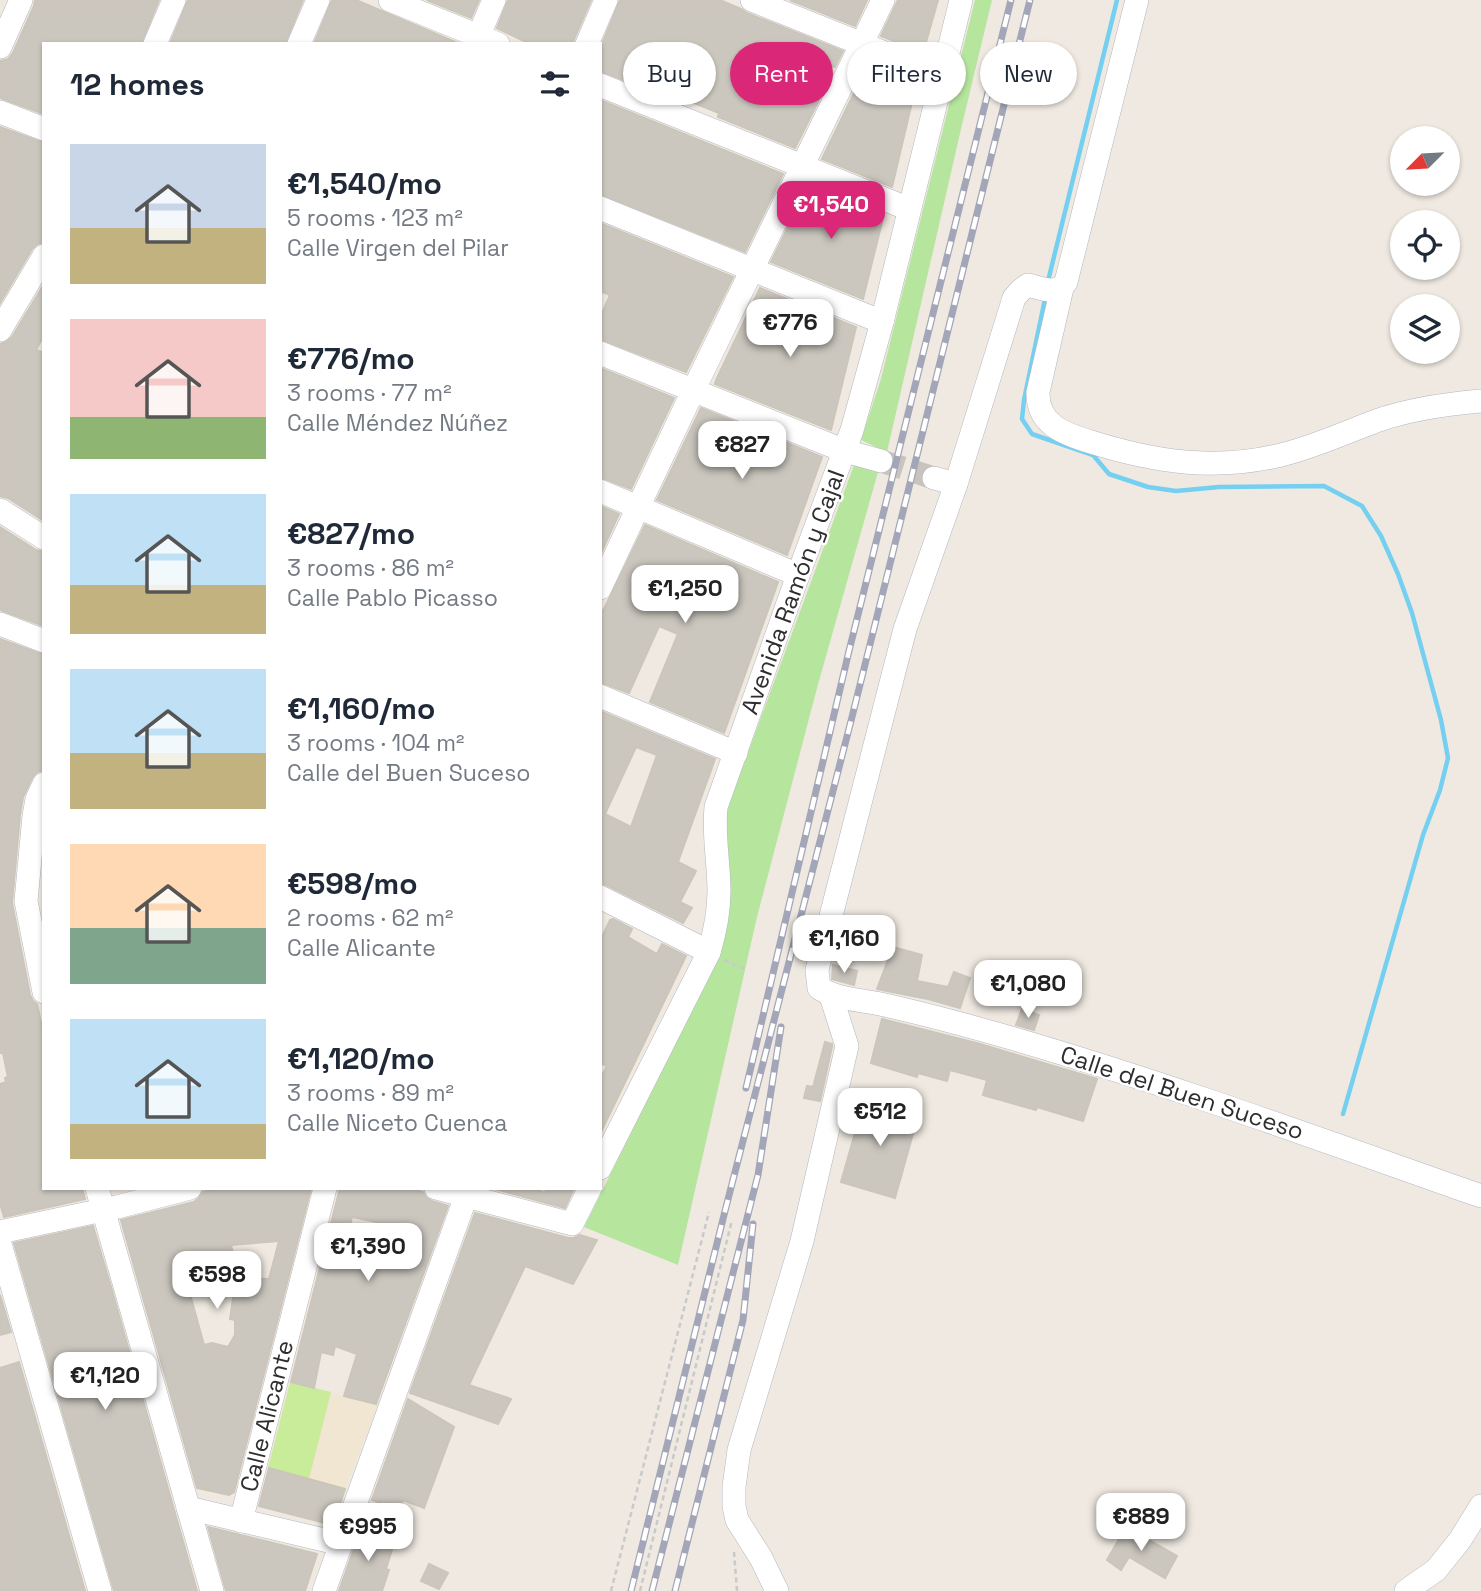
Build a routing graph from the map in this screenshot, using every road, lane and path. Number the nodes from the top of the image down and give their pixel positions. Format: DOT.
graph roads {
  1 [pos="21,0"];
  2 [pos="174,0"];
  3 [pos="318,0"];
  4 [pos="390,0"];
  5 [pos="494,0"];
  6 [pos="606,0"];
  7 [pos="751,0"];
  8 [pos="883,0"];
  9 [pos="961,0"];
  10 [pos="1137,0"];
  11 [pos="484,41"];
  12 [pos="156,42"];
  13 [pos="300,42"];
  14 [pos="588,42"];
  15 [pos="857,42"];
  16 [pos="863,42"];
  17 [pos="950,42"];
  18 [pos="0,47"];
  19 [pos="847,75"];
  20 [pos="602,86"];
  21 [pos="935,105"];
  22 [pos="0,112"];
  23 [pos="42,128"];
  24 [pos="803,166"];
  25 [pos="602,209"];
  26 [pos="909,209"];
  27 [pos="42,259"];
  28 [pos="753,269"];
  29 [pos="1062,288"];
  30 [pos="882,321"];
  31 [pos="0,330"];
  32 [pos="602,354"];
  33 [pos="693,391"];
  34 [pos="1481,401"];
  35 [pos="845,451"];
  36 [pos="881,461"];
  37 [pos="934,478"];
  38 [pos="956,484"];
  39 [pos="602,492"];
  40 [pos="639,507"];
  41 [pos="0,510"];
  42 [pos="42,537"];
  43 [pos="798,575"];
  44 [pos="602,584"];
  45 [pos="0,624"];
  46 [pos="42,640"];
  47 [pos="602,697"];
  48 [pos="736,753"];
  49 [pos="42,788"];
  50 [pos="602,903"];
  51 [pos="709,952"];
  52 [pos="747,970"];
  53 [pos="42,982"];
  54 [pos="831,996"];
  55 [pos="602,1164"];
  56 [pos="180,1190"];
  57 [pos="324,1190"];
  58 [pos="589,1190"];
  59 [pos="467,1192"];
  60 [pos="1481,1196"];
  61 [pos="100,1199"];
  62 [pos="709,1212"];
  63 [pos="732,1220"];
  64 [pos="0,1232"];
  65 [pos="0,1244"];
  66 [pos="1481,1506"];
  67 [pos="188,1508"];
  68 [pos="737,1520"];
  69 [pos="240,1521"];
  70 [pos="1470,1542"];
  71 [pos="341,1544"];
  72 [pos="100,1591"];
  73 [pos="212,1591"];
  74 [pos="324,1591"];
  75 [pos="611,1591"];
  76 [pos="640,1591"];
  77 [pos="737,1591"];
  78 [pos="777,1591"];
  79 [pos="1406,1591"];
  1 -- 18 [label="street"];
  2 -- 12 [label="street"];
  3 -- 13 [label="street"];
  4 -- 11 [label="street"];
  5 -- 11 [label="street"];
  6 -- 14 [label="street"];
  7 -- 15 [label="street"];
  8 -- 16 [label="street"];
  9 -- 17 [label="street, Avenida Ramón y Cajal"];
  10 -- 29 [label="street"];
  19 -- 24 [label="street"];
  20 -- 24 [label="street"];
  21 -- 26 [label="street, Avenida Ramón y Cajal"];
  22 -- 23 [label="street"];
  24 -- 26 [label="street"];
  24 -- 28 [label="street"];
  25 -- 28 [label="street"];
  26 -- 30 [label="street, Avenida Ramón y Cajal"];
  27 -- 31 [label="street"];
  28 -- 30 [label="street"];
  28 -- 33 [label="street"];
  29 -- 34 [label="street"];
  29 -- 38 [label="street"];
  30 -- 35 [label="street, Avenida Ramón y Cajal"];
  32 -- 33 [label="street"];
  33 -- 35 [label="street"];
  33 -- 40 [label="street"];
  35 -- 36 [label="street"];
  35 -- 43 [label="street, Avenida Ramón y Cajal"];
  37 -- 38 [label="street"];
  38 -- 54 [label="street"];
  39 -- 40 [label="street"];
  40 -- 43 [label="street"];
  40 -- 44 [label="street"];
  41 -- 42 [label="street"];
  43 -- 48 [label="street, Avenida Ramón y Cajal"];
  45 -- 46 [label="street"];
  47 -- 48 [label="street"];
  48 -- 51 [label="street, Avenida Ramón y Cajal"];
  49 -- 53 [label="street"];
  50 -- 51 [label="street"];
  51 -- 52 [label="path"];
  51 -- 55 [label="street, Avenida Ramón y Cajal"];
  54 -- 60 [label="street, Calle del Buen Suceso"];
  54 -- 68 [label="street"];
  56 -- 61 [label="street"];
  57 -- 69 [label="street, Calle Alicante"];
  58 -- 59 [label="street"];
  59 -- 71 [label="street"];
  61 -- 64 [label="street"];
  61 -- 67 [label="street"];
  62 -- 75 [label="path"];
  63 -- 76 [label="path"];
  65 -- 72 [label="street"];
  66 -- 70 [label="street"];
  67 -- 69 [label="street"];
  67 -- 73 [label="street"];
  68 -- 77 [label="path"];
  68 -- 78 [label="street"];
  69 -- 71 [label="street"];
  70 -- 79 [label="street"];
  71 -- 74 [label="street"];
}
